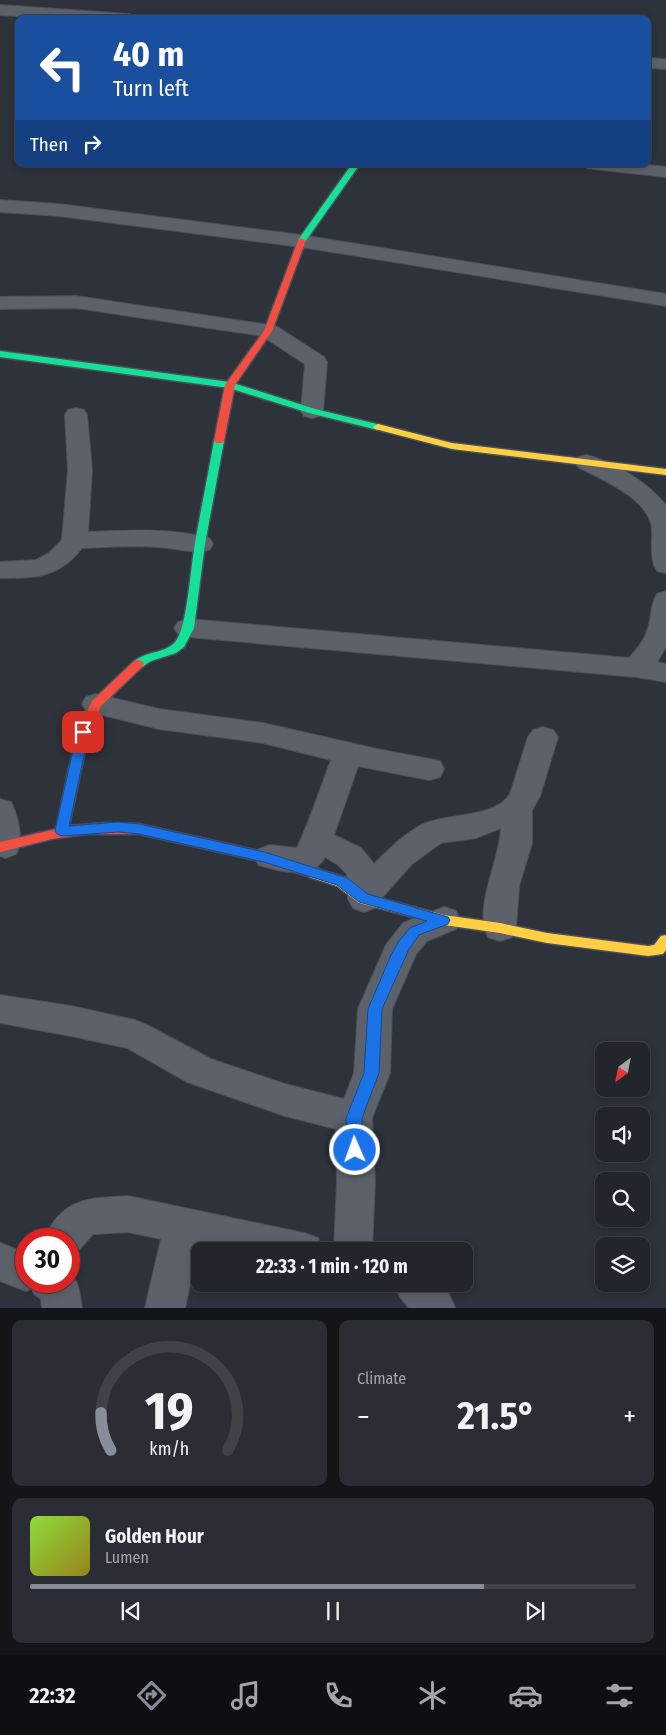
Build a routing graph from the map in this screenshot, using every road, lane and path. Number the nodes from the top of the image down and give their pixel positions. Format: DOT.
graph roads {
  1 [pos="0,10"];
  2 [pos="72,15"];
  3 [pos="651,64"];
  4 [pos="666,64"];
  5 [pos="354,167"];
  6 [pos="620,167"];
  7 [pos="666,172"];
  8 [pos="0,206"];
  9 [pos="302,240"];
  10 [pos="666,300"];
  11 [pos="0,303"];
  12 [pos="268,331"];
  13 [pos="0,354"];
  14 [pos="230,385"];
  15 [pos="312,411"];
  16 [pos="76,415"];
  17 [pos="586,462"];
  18 [pos="666,472"];
  19 [pos="75,541"];
  20 [pos="200,544"];
  21 [pos="666,565"];
  22 [pos="0,570"];
  23 [pos="666,600"];
  24 [pos="188,628"];
  25 [pos="636,668"];
  26 [pos="666,673"];
  27 [pos="96,704"];
  28 [pos="542,737"];
  29 [pos="349,752"];
  30 [pos="430,769"];
  31 [pos="517,809"];
  32 [pos="0,810"];
  33 [pos="62,831"];
  34 [pos="315,841"];
  35 [pos="3,846"];
  36 [pos="264,857"];
  37 [pos="364,897"];
  38 [pos="444,920"];
  39 [pos="500,928"];
  40 [pos="666,940"];
  41 [pos="0,1009"];
  42 [pos="354,1118"];
  43 [pos="184,1225"];
  44 [pos="73,1228"];
  45 [pos="262,1242"];
  46 [pos="353,1242"];
  47 [pos="0,1262"];
  48 [pos="15,1269"];
  49 [pos="421,1292"];
  50 [pos="166,1308"];
  51 [pos="435,1308"];
  1 -- 2 [label="street"];
  3 -- 4 [label="street"];
  5 -- 9 [label="street"];
  6 -- 7 [label="street"];
  8 -- 9 [label="street"];
  9 -- 10 [label="street"];
  9 -- 12 [label="street"];
  11 -- 12 [label="street"];
  12 -- 14 [label="street"];
  12 -- 15 [label="street"];
  13 -- 14 [label="street"];
  14 -- 15 [label="street"];
  14 -- 20 [label="street"];
  15 -- 17 [label="street"];
  16 -- 19 [label="street"];
  17 -- 18 [label="street"];
  17 -- 21 [label="street"];
  19 -- 20 [label="street"];
  19 -- 22 [label="street"];
  20 -- 24 [label="street"];
  23 -- 25 [label="street"];
  24 -- 25 [label="street"];
  24 -- 27 [label="street"];
  25 -- 26 [label="street"];
  27 -- 29 [label="street"];
  27 -- 33 [label="street"];
  28 -- 31 [label="street"];
  29 -- 30 [label="street"];
  29 -- 34 [label="street"];
  31 -- 37 [label="street"];
  31 -- 39 [label="street"];
  32 -- 35 [label="street"];
  33 -- 35 [label="street"];
  33 -- 36 [label="street"];
  34 -- 36 [label="street"];
  34 -- 37 [label="street"];
  36 -- 37 [label="street"];
  37 -- 38 [label="street"];
  38 -- 39 [label="street"];
  38 -- 42 [label="street"];
  39 -- 40 [label="street"];
  41 -- 42 [label="street"];
  42 -- 46 [label="street"];
  43 -- 44 [label="street"];
  43 -- 45 [label="street"];
  43 -- 50 [label="street"];
  47 -- 48 [label="street"];
  49 -- 51 [label="street"];
}
